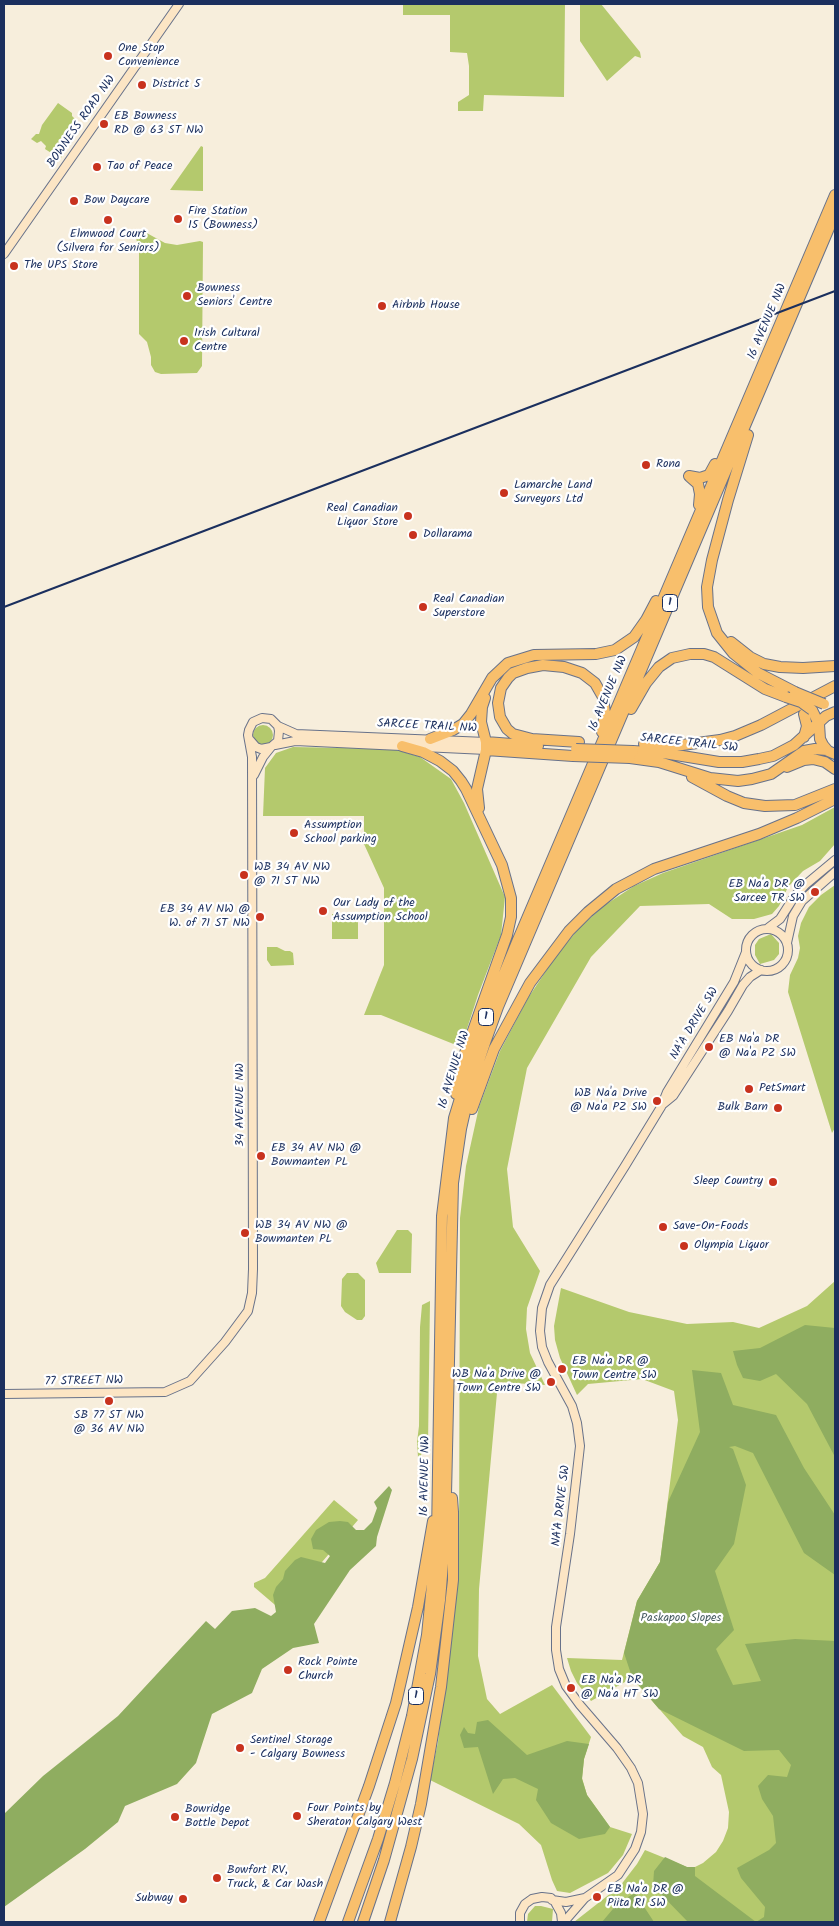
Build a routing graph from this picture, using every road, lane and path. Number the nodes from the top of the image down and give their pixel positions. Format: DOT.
graph roads {
  1 [pos="179,4"];
  2 [pos="835,195"];
  3 [pos="835,214"];
  4 [pos="4,254"];
  5 [pos="777,351"];
  6 [pos="756,381"];
  7 [pos="692,531"];
  8 [pos="707,593"];
  9 [pos="835,666"];
  10 [pos="492,678"];
  11 [pos="835,686"];
  12 [pos="785,696"];
  13 [pos="835,707"];
  14 [pos="808,712"];
  15 [pos="835,712"];
  16 [pos="819,724"];
  17 [pos="278,726"];
  18 [pos="803,738"];
  19 [pos="250,740"];
  20 [pos="430,740"];
  21 [pos="273,746"];
  22 [pos="402,746"];
  23 [pos="486,746"];
  24 [pos="576,749"];
  25 [pos="633,751"];
  26 [pos="831,752"];
  27 [pos="835,759"];
  28 [pos="597,765"];
  29 [pos="669,765"];
  30 [pos="835,769"];
  31 [pos="774,772"];
  32 [pos="252,780"];
  33 [pos="835,790"];
  34 [pos="835,799"];
  35 [pos="491,842"];
  36 [pos="835,860"];
  37 [pos="835,872"];
  38 [pos="768,928"];
  39 [pos="787,943"];
  40 [pos="746,952"];
  41 [pos="761,970"];
  42 [pos="660,1107"];
  43 [pos="454,1118"];
  44 [pos="451,1243"];
  45 [pos="165,1392"];
  46 [pos="4,1394"];
  47 [pos="443,1461"];
  48 [pos="585,1898"];
  49 [pos="552,1900"];
  50 [pos="519,1921"];
  51 [pos="319,1922"];
  52 [pos="348,1922"];
  53 [pos="363,1922"];
  54 [pos="390,1922"];
  55 [pos="563,1922"];
  1 -- 4 [label="street, BOWNESS ROAD NW"];
  2 -- 6 [label="highway, 16 AVENUE NW / 1"];
  3 -- 5 [label="highway, 16 AVENUE NW / 1"];
  5 -- 8 [label="highway"];
  5 -- 28 [label="highway, 16 AVENUE NW / 1"];
  6 -- 7 [label="highway, 16 AVENUE NW / 1"];
  6 -- 7 [label="highway"];
  7 -- 10 [label="highway"];
  7 -- 28 [label="highway, 16 AVENUE NW / 1"];
  8 -- 9 [label="highway"];
  8 -- 12 [label="highway"];
  10 -- 20 [label="highway"];
  10 -- 23 [label="highway"];
  11 -- 25 [label="highway"];
  12 -- 13 [label="highway, bridge"];
  12 -- 14 [label="highway, bridge"];
  12 -- 28 [label="highway"];
  14 -- 16 [label="highway"];
  14 -- 18 [label="highway"];
  15 -- 16 [label="highway, SARCEE TRAIL SW"];
  16 -- 18 [label="highway, SARCEE TRAIL SW"];
  16 -- 26 [label="highway"];
  17 -- 19 [label="street"];
  17 -- 20 [label="street, SARCEE TRAIL NW"];
  17 -- 21 [label="street"];
  18 -- 25 [label="highway, SARCEE TRAIL SW"];
  19 -- 21 [label="street"];
  19 -- 32 [label="street, 34 AVENUE NW"];
  20 -- 23 [label="street, SARCEE TRAIL NW"];
  21 -- 22 [label="street, SARCEE TRAIL NW"];
  21 -- 32 [label="street, 34 AVENUE NW"];
  22 -- 23 [label="street, SARCEE TRAIL NW"];
  22 -- 35 [label="highway"];
  23 -- 24 [label="highway, SARCEE TRAIL NW"];
  23 -- 35 [label="highway"];
  24 -- 25 [label="highway, SARCEE TRAIL SW, bridge"];
  24 -- 25 [label="highway"];
  24 -- 28 [label="highway"];
  25 -- 29 [label="highway, SARCEE TRAIL SW"];
  26 -- 27 [label="street"];
  26 -- 31 [label="highway, SARCEE TRAIL SW"];
  28 -- 43 [label="highway, 16 AVENUE NW / 1"];
  28 -- 44 [label="highway, 16 AVENUE NW / 1"];
  29 -- 31 [label="highway, SARCEE TRAIL SW"];
  29 -- 33 [label="highway"];
  30 -- 31 [label="highway"];
  32 -- 45 [label="street, 34 AVENUE NW"];
  34 -- 44 [label="highway"];
  35 -- 43 [label="highway"];
  36 -- 38 [label="street"];
  37 -- 39 [label="street"];
  38 -- 39 [label="street"];
  38 -- 40 [label="street"];
  39 -- 41 [label="street"];
  40 -- 41 [label="street"];
  40 -- 42 [label="street, NA'A DRIVE SW"];
  41 -- 42 [label="street, NA'A DRIVE SW"];
  42 -- 48 [label="street, NA'A DRIVE SW"];
  43 -- 47 [label="highway, 16 AVENUE NW / 1"];
  44 -- 47 [label="highway, 16 AVENUE NW / 1"];
  45 -- 46 [label="street, 77 STREET NW"];
  47 -- 51 [label="highway"];
  47 -- 52 [label="highway, 16 AVENUE NW / 1"];
  47 -- 53 [label="highway, 16 AVENUE NW / 1"];
  47 -- 54 [label="highway"];
  48 -- 49 [label="street, NA'A DRIVE SW"];
  48 -- 55 [label="street, NA'A DRIVE SW"];
  49 -- 50 [label="street, NA'A DRIVE SW"];
  49 -- 55 [label="street"];
}
